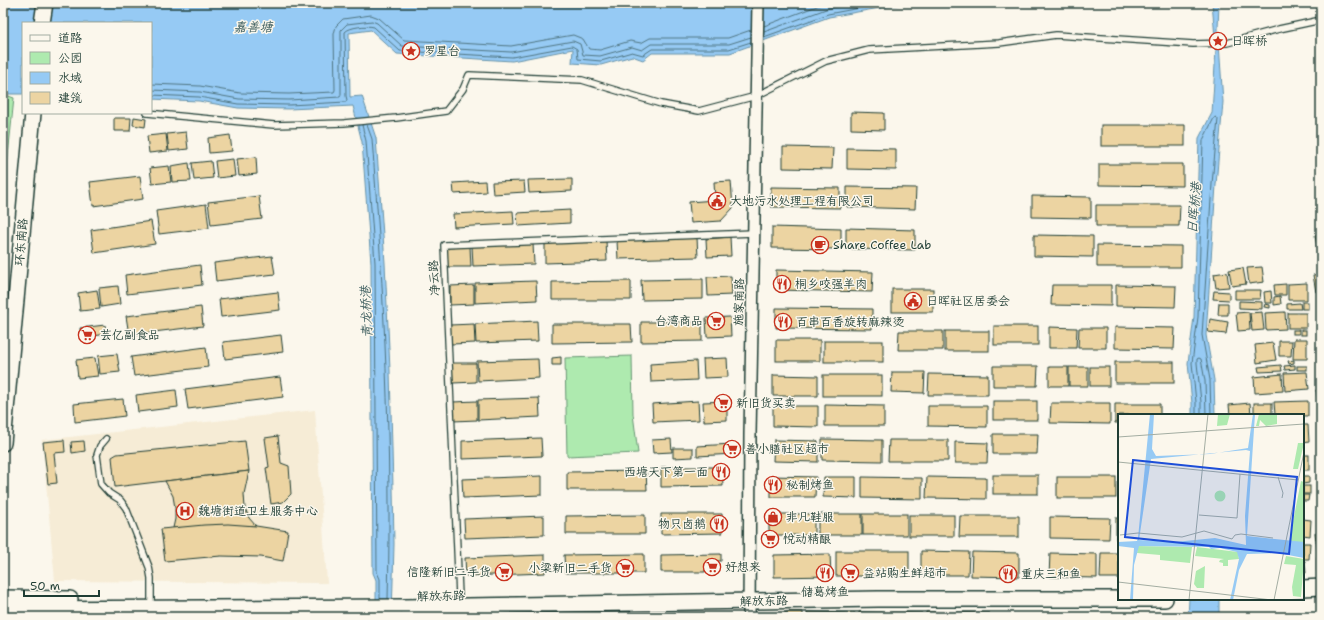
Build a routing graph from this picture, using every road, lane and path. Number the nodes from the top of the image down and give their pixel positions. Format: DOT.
graph roads {
  1 [pos="44,3"];
  2 [pos="758,3"];
  3 [pos="1321,20"];
  4 [pos="42,22"];
  5 [pos="756,96"];
  6 [pos="152,113"];
  7 [pos="33,119"];
  8 [pos="754,233"];
  9 [pos="106,439"];
  10 [pos="3,443"];
  11 [pos="1321,587"];
  12 [pos="1304,588"];
  13 [pos="1118,590"];
  14 [pos="459,596"];
  15 [pos="1304,596"];
  16 [pos="1321,596"];
  17 [pos="749,597"];
  18 [pos="3,598"];
  19 [pos="1118,599"];
  20 [pos="404,602"];
  21 [pos="151,604"];
  22 [pos="3,609"];
  23 [pos="749,617"];
  1 -- 4 [label="main road"];
  2 -- 5 [label="street, 施家南路"];
  3 -- 5 [label="lane"];
  5 -- 6 [label="lane"];
  5 -- 8 [label="street, 施家南路"];
  7 -- 10 [label="main road, 环东南路"];
  8 -- 14 [label="lane, 净云路"];
  8 -- 17 [label="street, 施家南路"];
  9 -- 21 [label="lane"];
  11 -- 12 [label="main road"];
  13 -- 17 [label="main road, 解放东路"];
  14 -- 17 [label="main road, 解放东路"];
  14 -- 20 [label="main road, 解放东路"];
  15 -- 16 [label="main road"];
  17 -- 19 [label="main road, 解放东路"];
  17 -- 20 [label="main road, 解放东路"];
  17 -- 23 [label="street, 施家南路"];
  18 -- 21 [label="main road, 解放东路"];
  20 -- 21 [label="main road, 解放东路"];
  21 -- 22 [label="main road, 解放东路"];
}
